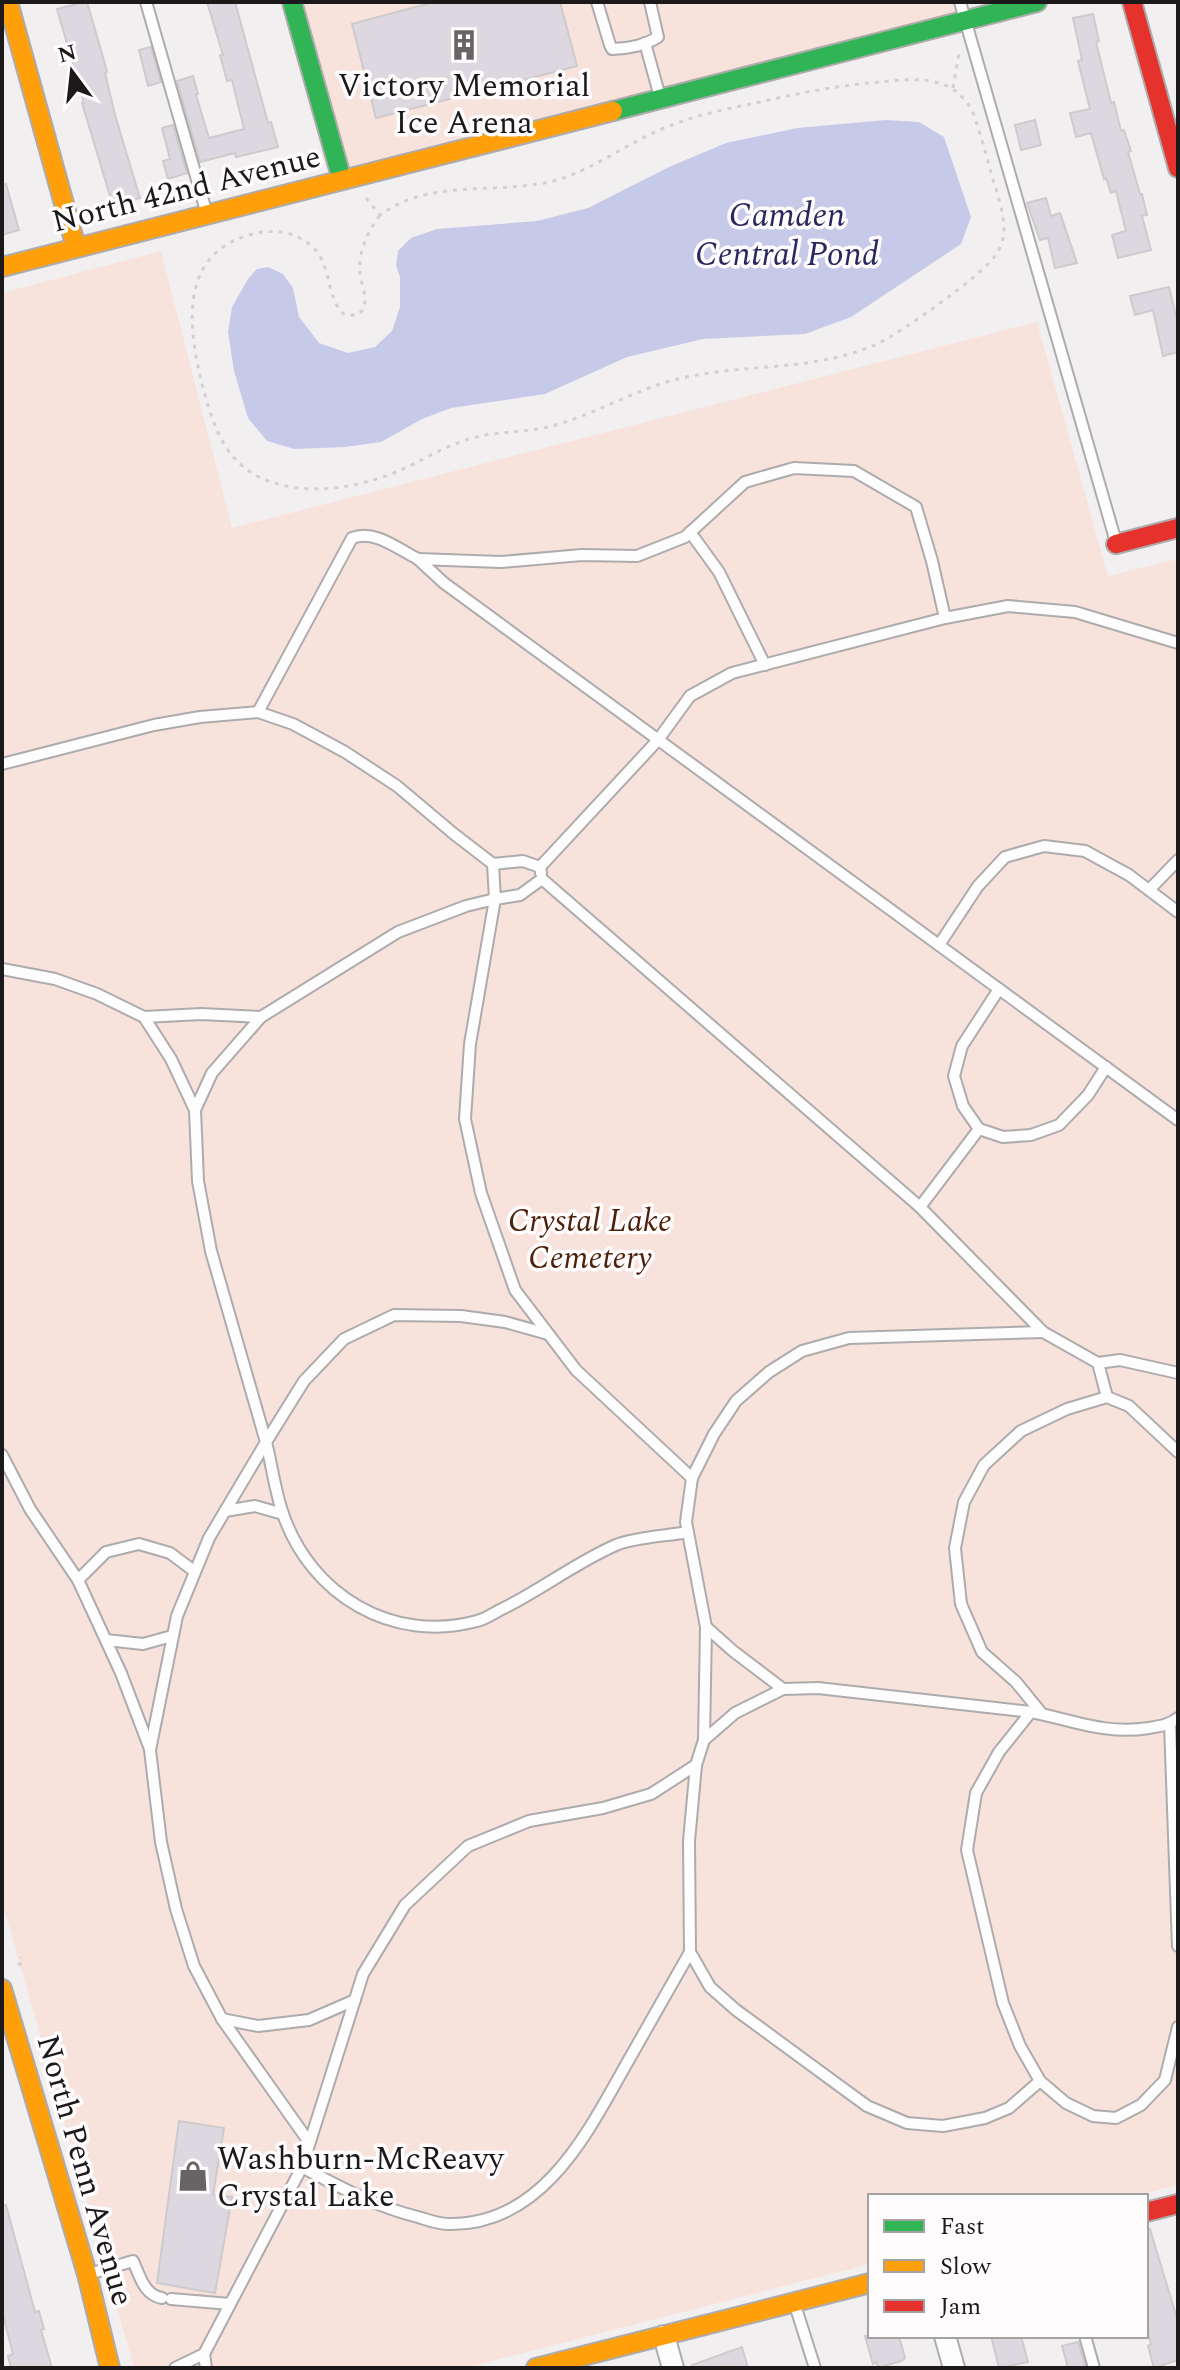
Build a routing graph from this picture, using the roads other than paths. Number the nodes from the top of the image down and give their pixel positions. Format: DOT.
graph roads {
  1 [pos="8,2"];
  2 [pos="146,2"];
  3 [pos="292,2"];
  4 [pos="597,2"];
  5 [pos="650,2"];
  6 [pos="1037,2"];
  7 [pos="1132,2"];
  8 [pos="963,11"];
  9 [pos="645,43"];
  10 [pos="661,99"];
  11 [pos="1178,168"];
  12 [pos="342,180"];
  13 [pos="207,214"];
  14 [pos="76,247"];
  15 [pos="2,267"];
  16 [pos="1178,528"];
  17 [pos="690,532"];
  18 [pos="1116,544"];
  19 [pos="418,559"];
  20 [pos="945,618"];
  21 [pos="1178,643"];
  22 [pos="765,665"];
  23 [pos="258,712"];
  24 [pos="658,740"];
  25 [pos="2,764"];
  26 [pos="1178,860"];
  27 [pos="493,864"];
  28 [pos="540,867"];
  29 [pos="542,879"];
  30 [pos="1149,890"];
  31 [pos="495,899"];
  32 [pos="1178,912"];
  33 [pos="939,945"];
  34 [pos="2,969"];
  35 [pos="999,989"];
  36 [pos="144,1017"];
  37 [pos="261,1017"];
  38 [pos="1106,1067"];
  39 [pos="1178,1102"];
  40 [pos="195,1110"];
  41 [pos="1173,1117"];
  42 [pos="979,1129"];
  43 [pos="920,1207"];
  44 [pos="1043,1332"];
  45 [pos="550,1335"];
  46 [pos="1098,1363"];
  47 [pos="1178,1373"];
  48 [pos="1107,1397"];
  49 [pos="266,1442"];
  50 [pos="1178,1452"];
  51 [pos="2,1455"];
  52 [pos="692,1478"];
  53 [pos="225,1511"];
  54 [pos="283,1514"];
  55 [pos="688,1532"];
  56 [pos="194,1571"];
  57 [pos="78,1580"];
  58 [pos="706,1627"];
  59 [pos="172,1636"];
  60 [pos="106,1640"];
  61 [pos="783,1689"];
  62 [pos="1036,1713"];
  63 [pos="1174,1721"];
  64 [pos="704,1740"];
  65 [pos="150,1750"];
  66 [pos="696,1765"];
  67 [pos="1178,1946"];
  68 [pos="690,1952"];
  69 [pos="2,1989"];
  70 [pos="355,2000"];
  71 [pos="222,2019"];
  72 [pos="1178,2027"];
  73 [pos="1040,2081"];
  74 [pos="309,2142"];
  75 [pos="302,2167"];
  76 [pos="1178,2204"];
  77 [pos="1148,2212"];
  78 [pos="87,2274"];
  79 [pos="868,2284"];
  80 [pos="794,2302"];
  81 [pos="230,2304"];
  82 [pos="664,2336"];
  83 [pos="946,2338"];
  84 [pos="1086,2338"];
  85 [pos="204,2354"];
  86 [pos="110,2368"];
  87 [pos="175,2368"];
  88 [pos="206,2368"];
  89 [pos="536,2368"];
  90 [pos="673,2368"];
  91 [pos="815,2368"];
  92 [pos="954,2368"];
  93 [pos="1094,2368"];
  1 -- 14 [label="street"];
  2 -- 13 [label="lane"];
  3 -- 12 [label="street"];
  4 -- 9 [label="lane"];
  5 -- 9 [label="lane"];
  6 -- 8 [label="street, North 42nd Avenue"];
  7 -- 11 [label="street"];
  8 -- 10 [label="street, North 42nd Avenue"];
  8 -- 18 [label="lane"];
  9 -- 10 [label="lane"];
  10 -- 12 [label="street, North 42nd Avenue"];
  12 -- 13 [label="street, North 42nd Avenue"];
  13 -- 14 [label="street, North 42nd Avenue"];
  14 -- 15 [label="street, North 42nd Avenue"];
  16 -- 18 [label="street"];
  17 -- 19 [label="lane"];
  17 -- 20 [label="lane"];
  17 -- 22 [label="lane"];
  19 -- 23 [label="lane"];
  19 -- 24 [label="lane"];
  20 -- 21 [label="lane"];
  20 -- 22 [label="lane"];
  22 -- 24 [label="lane"];
  23 -- 25 [label="lane"];
  23 -- 27 [label="lane"];
  24 -- 28 [label="lane"];
  24 -- 33 [label="lane"];
  26 -- 30 [label="lane"];
  27 -- 28 [label="lane"];
  27 -- 31 [label="lane"];
  28 -- 29 [label="lane"];
  29 -- 31 [label="lane"];
  29 -- 43 [label="lane"];
  30 -- 32 [label="lane"];
  30 -- 33 [label="lane"];
  31 -- 37 [label="lane"];
  31 -- 45 [label="lane"];
  33 -- 35 [label="lane"];
  34 -- 36 [label="lane"];
  35 -- 38 [label="lane"];
  35 -- 42 [label="lane"];
  36 -- 37 [label="lane"];
  36 -- 40 [label="lane"];
  37 -- 40 [label="lane"];
  38 -- 41 [label="lane"];
  38 -- 42 [label="lane"];
  39 -- 41 [label="lane"];
  40 -- 49 [label="lane"];
  42 -- 43 [label="lane"];
  43 -- 44 [label="lane"];
  44 -- 46 [label="lane"];
  44 -- 52 [label="lane"];
  45 -- 49 [label="lane"];
  45 -- 52 [label="lane"];
  46 -- 47 [label="lane"];
  46 -- 48 [label="lane"];
  48 -- 50 [label="lane"];
  48 -- 62 [label="lane"];
  49 -- 53 [label="lane"];
  49 -- 54 [label="lane"];
  51 -- 57 [label="lane"];
  52 -- 55 [label="lane"];
  53 -- 54 [label="lane"];
  53 -- 56 [label="lane"];
  54 -- 55 [label="lane"];
  55 -- 58 [label="lane"];
  56 -- 57 [label="lane"];
  56 -- 59 [label="lane"];
  57 -- 60 [label="lane"];
  58 -- 61 [label="lane"];
  58 -- 64 [label="lane"];
  59 -- 60 [label="lane"];
  59 -- 65 [label="lane"];
  60 -- 65 [label="lane"];
  61 -- 62 [label="lane"];
  61 -- 64 [label="lane"];
  62 -- 63 [label="lane"];
  62 -- 73 [label="lane"];
  63 -- 67 [label="lane"];
  64 -- 66 [label="lane"];
  65 -- 71 [label="lane"];
  66 -- 68 [label="lane"];
  66 -- 70 [label="lane"];
  68 -- 73 [label="lane"];
  68 -- 75 [label="lane"];
  69 -- 78 [label="street, North Penn Avenue"];
  70 -- 71 [label="lane"];
  70 -- 74 [label="lane"];
  71 -- 74 [label="lane"];
  72 -- 73 [label="lane"];
  74 -- 75 [label="lane"];
  75 -- 81 [label="lane"];
  76 -- 77 [label="street"];
  78 -- 81 [label="lane"];
  78 -- 86 [label="street, North Penn Avenue"];
  79 -- 80 [label="street"];
  80 -- 82 [label="street"];
  80 -- 91 [label="lane"];
  81 -- 85 [label="lane"];
  82 -- 89 [label="street"];
  82 -- 90 [label="street"];
  83 -- 92 [label="street"];
  84 -- 93 [label="lane"];
  85 -- 87 [label="lane"];
  85 -- 88 [label="lane"];
}
